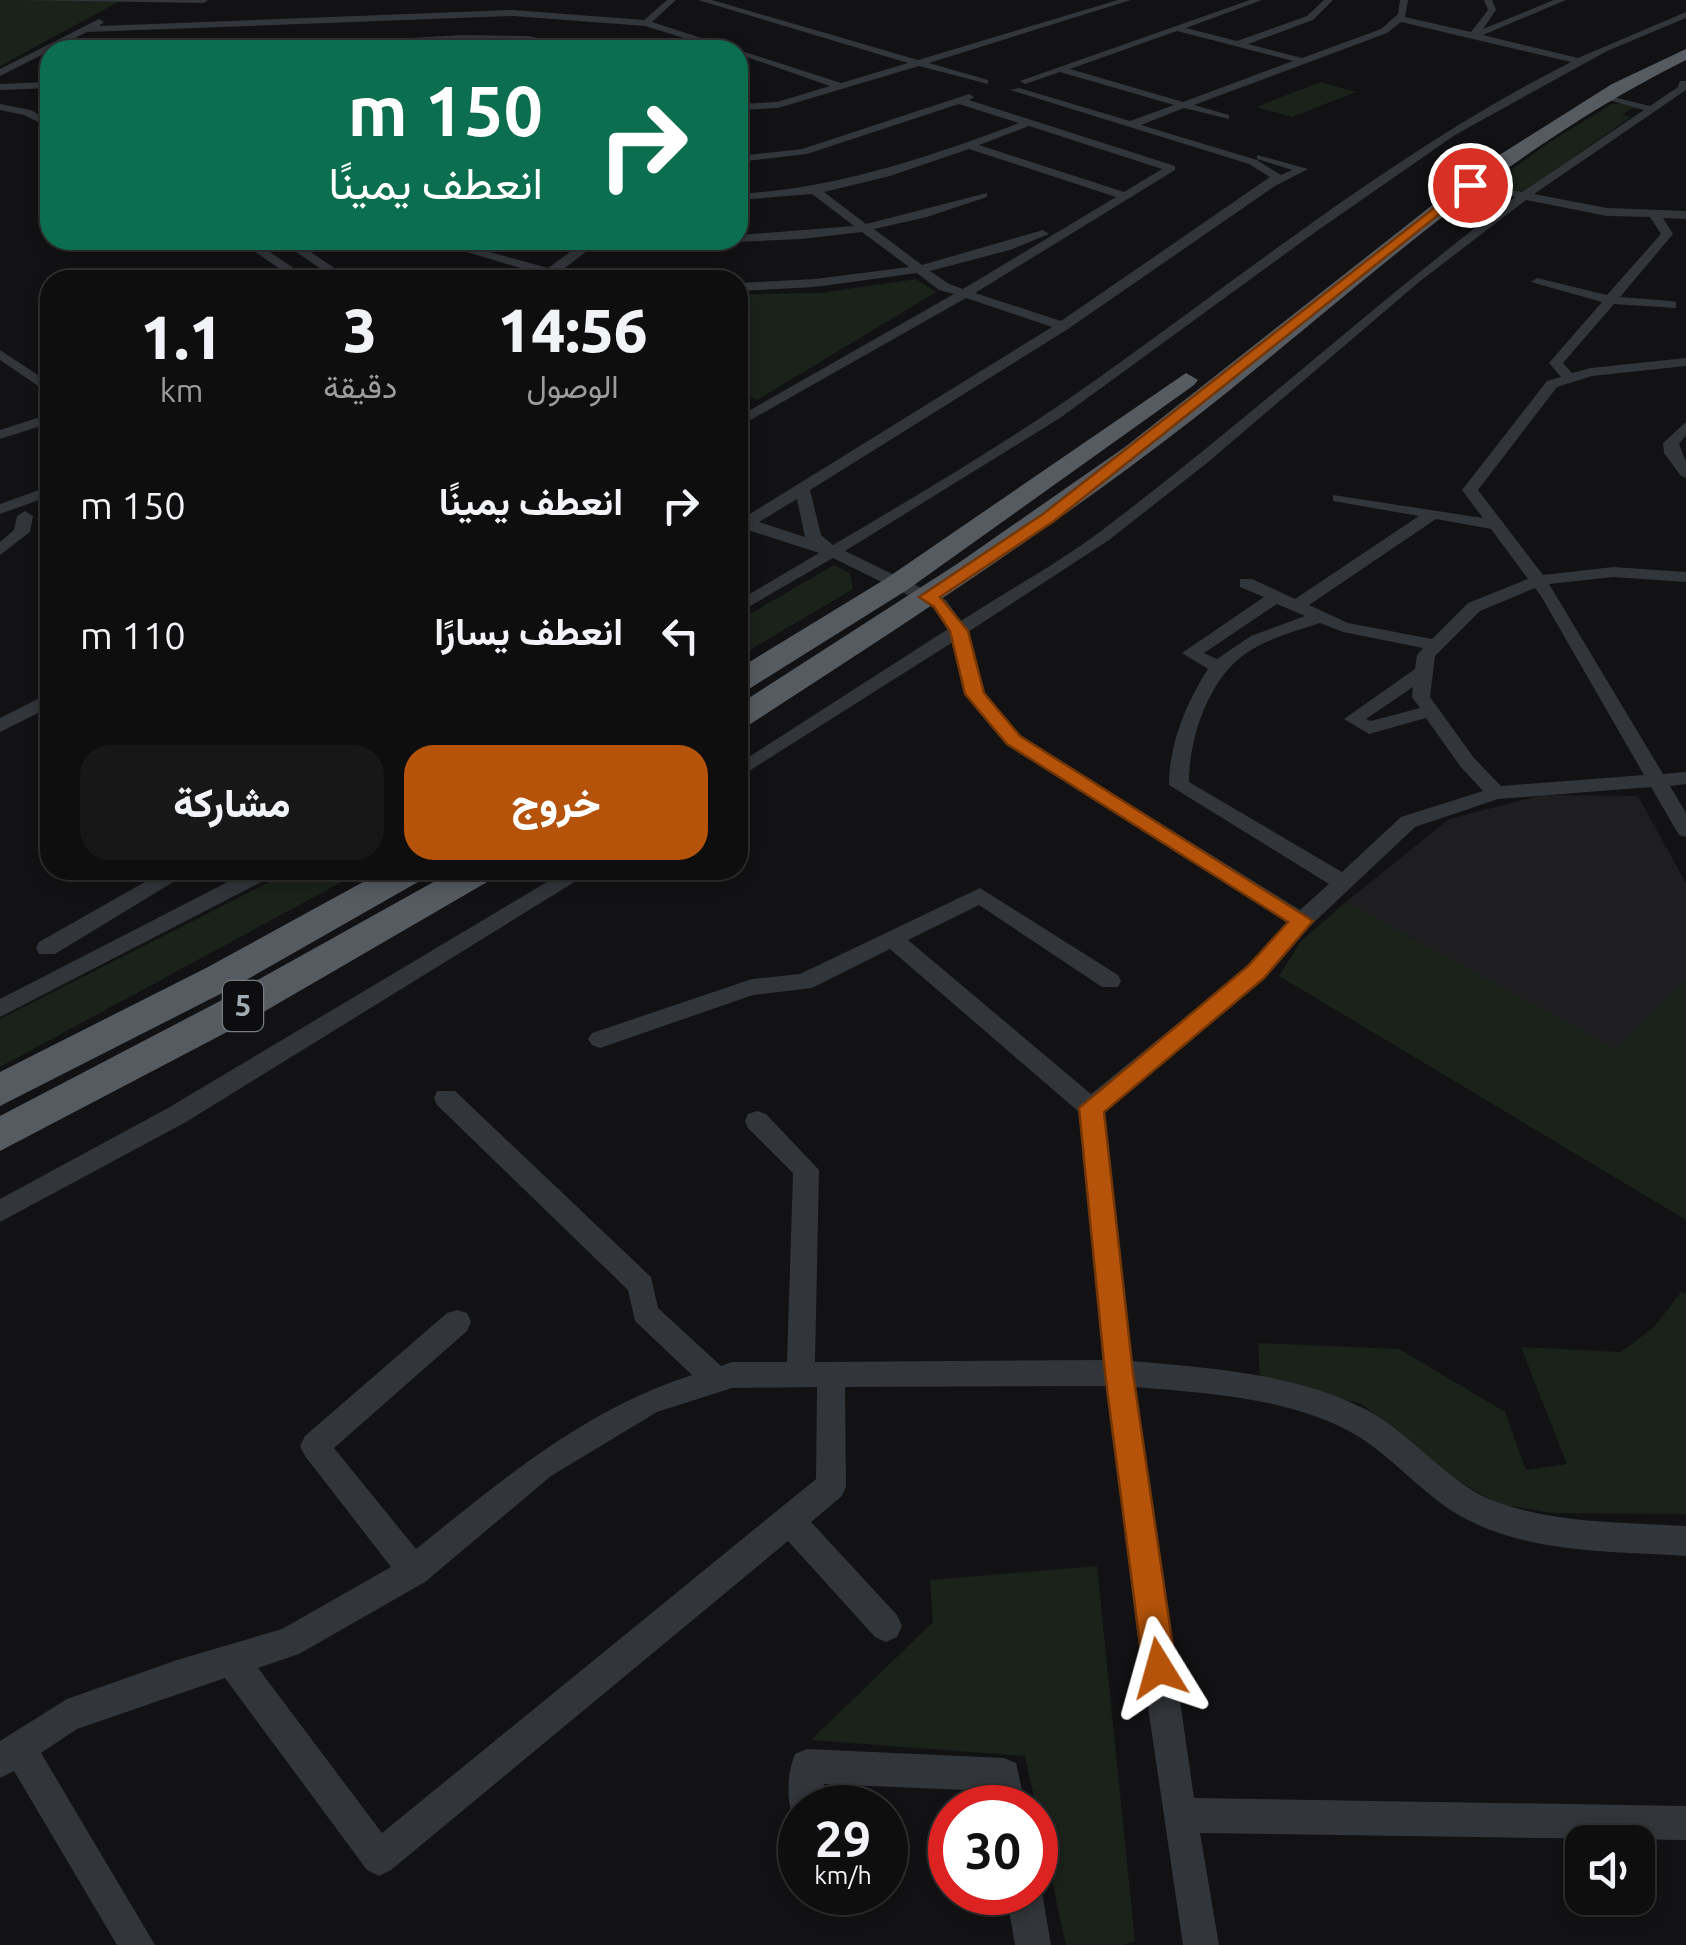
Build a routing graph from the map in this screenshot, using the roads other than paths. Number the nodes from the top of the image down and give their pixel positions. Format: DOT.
graph roads {
  1 [pos="23,0"];
  2 [pos="204,0"];
  3 [pos="672,0"];
  4 [pos="702,0"];
  5 [pos="1127,0"];
  6 [pos="1258,0"];
  7 [pos="1329,0"];
  8 [pos="1404,0"];
  9 [pos="1488,0"];
  10 [pos="1562,0"];
  11 [pos="138,2"];
  12 [pos="1686,15"];
  13 [pos="1400,18"];
  14 [pos="646,23"];
  15 [pos="85,28"];
  16 [pos="1180,29"];
  17 [pos="1473,36"];
  18 [pos="63,40"];
  19 [pos="700,40"];
  20 [pos="1686,40"];
  21 [pos="1238,44"];
  22 [pos="40,52"];
  23 [pos="1686,54"];
  24 [pos="748,55"];
  25 [pos="31,57"];
  26 [pos="40,57"];
  27 [pos="1303,61"];
  28 [pos="1582,62"];
  29 [pos="915,63"];
  30 [pos="1060,69"];
  31 [pos="0,73"];
  32 [pos="1684,83"];
  33 [pos="40,85"];
  34 [pos="840,86"];
  35 [pos="0,87"];
  36 [pos="1612,98"];
  37 [pos="958,100"];
  38 [pos="748,106"];
  39 [pos="1181,106"];
  40 [pos="0,107"];
  41 [pos="1651,109"];
  42 [pos="1225,117"];
  43 [pos="40,119"];
  44 [pos="1028,123"];
  45 [pos="1136,123"];
  46 [pos="1086,142"];
  47 [pos="968,146"];
  48 [pos="748,157"];
  49 [pos="1271,184"];
  50 [pos="1470,185"];
  51 [pos="815,192"];
  52 [pos="983,195"];
  53 [pos="748,196"];
  54 [pos="1124,196"];
  55 [pos="1525,196"];
  56 [pos="1655,215"];
  57 [pos="1686,215"];
  58 [pos="1075,224"];
  59 [pos="861,229"];
  60 [pos="1370,231"];
  61 [pos="748,238"];
  62 [pos="259,250"];
  63 [pos="300,250"];
  64 [pos="463,250"];
  65 [pos="581,250"];
  66 [pos="922,269"];
  67 [pos="289,270"];
  68 [pos="331,270"];
  69 [pos="524,270"];
  70 [pos="554,270"];
  71 [pos="1536,282"];
  72 [pos="748,286"];
  73 [pos="962,295"];
  74 [pos="1611,300"];
  75 [pos="1671,305"];
  76 [pos="1063,326"];
  77 [pos="0,354"];
  78 [pos="1686,362"];
  79 [pos="1207,363"];
  80 [pos="1570,378"];
  81 [pos="40,383"];
  82 [pos="748,412"];
  83 [pos="754,415"];
  84 [pos="748,418"];
  85 [pos="40,421"];
  86 [pos="1686,426"];
  87 [pos="0,435"];
  88 [pos="1686,474"];
  89 [pos="803,491"];
  90 [pos="40,494"];
  91 [pos="1339,498"];
  92 [pos="0,509"];
  93 [pos="40,511"];
  94 [pos="1433,514"];
  95 [pos="25,516"];
  96 [pos="748,518"];
  97 [pos="748,524"];
  98 [pos="1496,524"];
  99 [pos="0,525"];
  100 [pos="0,550"];
  101 [pos="833,552"];
  102 [pos="1686,578"];
  103 [pos="1538,581"];
  104 [pos="1246,583"];
  105 [pos="897,584"];
  106 [pos="927,597"];
  107 [pos="1276,597"];
  108 [pos="748,602"];
  109 [pos="1296,606"];
  110 [pos="1321,617"];
  111 [pos="959,631"];
  112 [pos="1435,645"];
  113 [pos="1216,666"];
  114 [pos="1424,671"];
  115 [pos="748,676"];
  116 [pos="40,705"];
  117 [pos="1431,711"];
  118 [pos="748,712"];
  119 [pos="0,726"];
  120 [pos="748,766"];
  121 [pos="1686,778"];
  122 [pos="1658,782"];
  123 [pos="1496,794"];
  124 [pos="1686,830"];
  125 [pos="165,880"];
  126 [pos="249,880"];
  127 [pos="396,880"];
  128 [pos="464,880"];
  129 [pos="566,880"];
  130 [pos="1344,883"];
  131 [pos="1302,921"];
  132 [pos="892,938"];
  133 [pos="47,948"];
  134 [pos="1110,981"];
  135 [pos="0,1009"];
  136 [pos="600,1040"];
  137 [pos="0,1090"];
  138 [pos="446,1098"];
  139 [pos="1091,1108"];
  140 [pos="757,1122"];
  141 [pos="0,1135"];
  142 [pos="0,1211"];
  143 [pos="458,1322"];
  144 [pos="816,1373"];
  145 [pos="1119,1373"];
  146 [pos="716,1380"];
  147 [pos="788,1519"];
  148 [pos="1686,1541"];
  149 [pos="414,1571"];
  150 [pos="886,1626"];
  151 [pos="232,1660"];
  152 [pos="10,1754"];
  153 [pos="807,1785"];
  154 [pos="1005,1785"];
  155 [pos="1179,1815"];
  156 [pos="1686,1823"];
  157 [pos="1028,1915"];
  158 [pos="137,1945"];
  159 [pos="1034,1945"];
  160 [pos="1202,1945"];
  1 -- 11 [label="street"];
  2 -- 11 [label="street"];
  3 -- 14 [label="street"];
  4 -- 29 [label="street"];
  5 -- 29 [label="street"];
  6 -- 16 [label="street"];
  7 -- 21 [label="street"];
  8 -- 13 [label="street"];
  9 -- 17 [label="street"];
  10 -- 17 [label="street"];
  11 -- 15 [label="street"];
  12 -- 28 [label="street"];
  13 -- 17 [label="street"];
  13 -- 27 [label="street"];
  14 -- 15 [label="street"];
  14 -- 19 [label="street"];
  15 -- 18 [label="street"];
  16 -- 21 [label="street"];
  16 -- 30 [label="street"];
  17 -- 28 [label="street"];
  20 -- 60 [label="highway"];
  21 -- 27 [label="street"];
  22 -- 25 [label="street"];
  23 -- 50 [label="highway"];
  24 -- 34 [label="street"];
  25 -- 26 [label="street"];
  25 -- 31 [label="street"];
  27 -- 39 [label="street"];
  28 -- 101 [label="street"];
  29 -- 34 [label="street"];
  29 -- 37 [label="street"];
  30 -- 39 [label="street"];
  30 -- 45 [label="street"];
  32 -- 41 [label="street"];
  33 -- 35 [label="street"];
  34 -- 38 [label="street"];
  36 -- 41 [label="street"];
  37 -- 44 [label="street"];
  37 -- 48 [label="street"];
  39 -- 42 [label="street"];
  39 -- 45 [label="street"];
  40 -- 43 [label="street"];
  41 -- 55 [label="street"];
  44 -- 46 [label="street"];
  44 -- 47 [label="street"];
  45 -- 46 [label="street"];
  45 -- 49 [label="street"];
  45 -- 49 [label="street"];
  46 -- 54 [label="street"];
  47 -- 51 [label="street"];
  47 -- 54 [label="street"];
  49 -- 76 [label="street"];
  50 -- 55 [label="street"];
  50 -- 106 [label="highway"];
  51 -- 53 [label="street"];
  51 -- 59 [label="street"];
  52 -- 59 [label="street"];
  54 -- 58 [label="street"];
  55 -- 56 [label="street"];
  55 -- 111 [label="street"];
  56 -- 57 [label="street"];
  56 -- 74 [label="street"];
  58 -- 66 [label="street"];
  58 -- 73 [label="street"];
  59 -- 61 [label="street"];
  59 -- 66 [label="street"];
  62 -- 67 [label="street"];
  63 -- 68 [label="street"];
  64 -- 69 [label="street"];
  65 -- 70 [label="street"];
  66 -- 72 [label="street"];
  66 -- 73 [label="street"];
  71 -- 74 [label="street"];
  73 -- 76 [label="street"];
  73 -- 83 [label="street"];
  74 -- 75 [label="street"];
  74 -- 80 [label="street"];
  76 -- 89 [label="street"];
  77 -- 81 [label="street"];
  78 -- 80 [label="street"];
  79 -- 105 [label="highway"];
  80 -- 98 [label="street"];
  82 -- 83 [label="street"];
  83 -- 84 [label="street"];
  85 -- 87 [label="street"];
  86 -- 88 [label="street"];
  89 -- 96 [label="street"];
  89 -- 101 [label="street"];
  90 -- 92 [label="street"];
  91 -- 94 [label="street"];
  93 -- 95 [label="street"];
  94 -- 98 [label="street"];
  94 -- 109 [label="street"];
  95 -- 99 [label="street"];
  95 -- 100 [label="street"];
  97 -- 101 [label="street"];
  98 -- 103 [label="street"];
  101 -- 105 [label="street"];
  101 -- 108 [label="street"];
  102 -- 103 [label="street"];
  103 -- 112 [label="street"];
  103 -- 122 [label="street"];
  104 -- 107 [label="street"];
  105 -- 106 [label="street"];
  105 -- 115 [label="highway"];
  106 -- 111 [label="street"];
  106 -- 118 [label="highway"];
  107 -- 109 [label="street"];
  107 -- 113 [label="street"];
  109 -- 110 [label="street"];
  110 -- 112 [label="street"];
  110 -- 113 [label="street"];
  111 -- 120 [label="street"];
  111 -- 131 [label="street"];
  112 -- 114 [label="street"];
  113 -- 130 [label="street"];
  114 -- 117 [label="street"];
  114 -- 117 [label="street"];
  116 -- 119 [label="street"];
  117 -- 123 [label="street"];
  121 -- 122 [label="street"];
  122 -- 123 [label="street"];
  122 -- 124 [label="street"];
  123 -- 130 [label="street"];
  125 -- 133 [label="street"];
  126 -- 135 [label="street"];
  127 -- 137 [label="highway, 5"];
  128 -- 141 [label="highway, 5"];
  129 -- 142 [label="street"];
  130 -- 131 [label="street"];
  131 -- 139 [label="street"];
  132 -- 134 [label="street"];
  132 -- 136 [label="street"];
  132 -- 139 [label="street"];
  138 -- 146 [label="street"];
  139 -- 145 [label="street"];
  140 -- 144 [label="street"];
  143 -- 149 [label="street"];
  144 -- 145 [label="street"];
  144 -- 146 [label="street"];
  144 -- 147 [label="street"];
  145 -- 148 [label="street"];
  145 -- 155 [label="street"];
  146 -- 149 [label="street"];
  147 -- 150 [label="street"];
  147 -- 151 [label="street"];
  149 -- 151 [label="street"];
  151 -- 152 [label="street"];
  152 -- 158 [label="street"];
  153 -- 154 [label="street"];
  155 -- 156 [label="street"];
  155 -- 160 [label="street"];
  157 -- 159 [label="street"];
}
